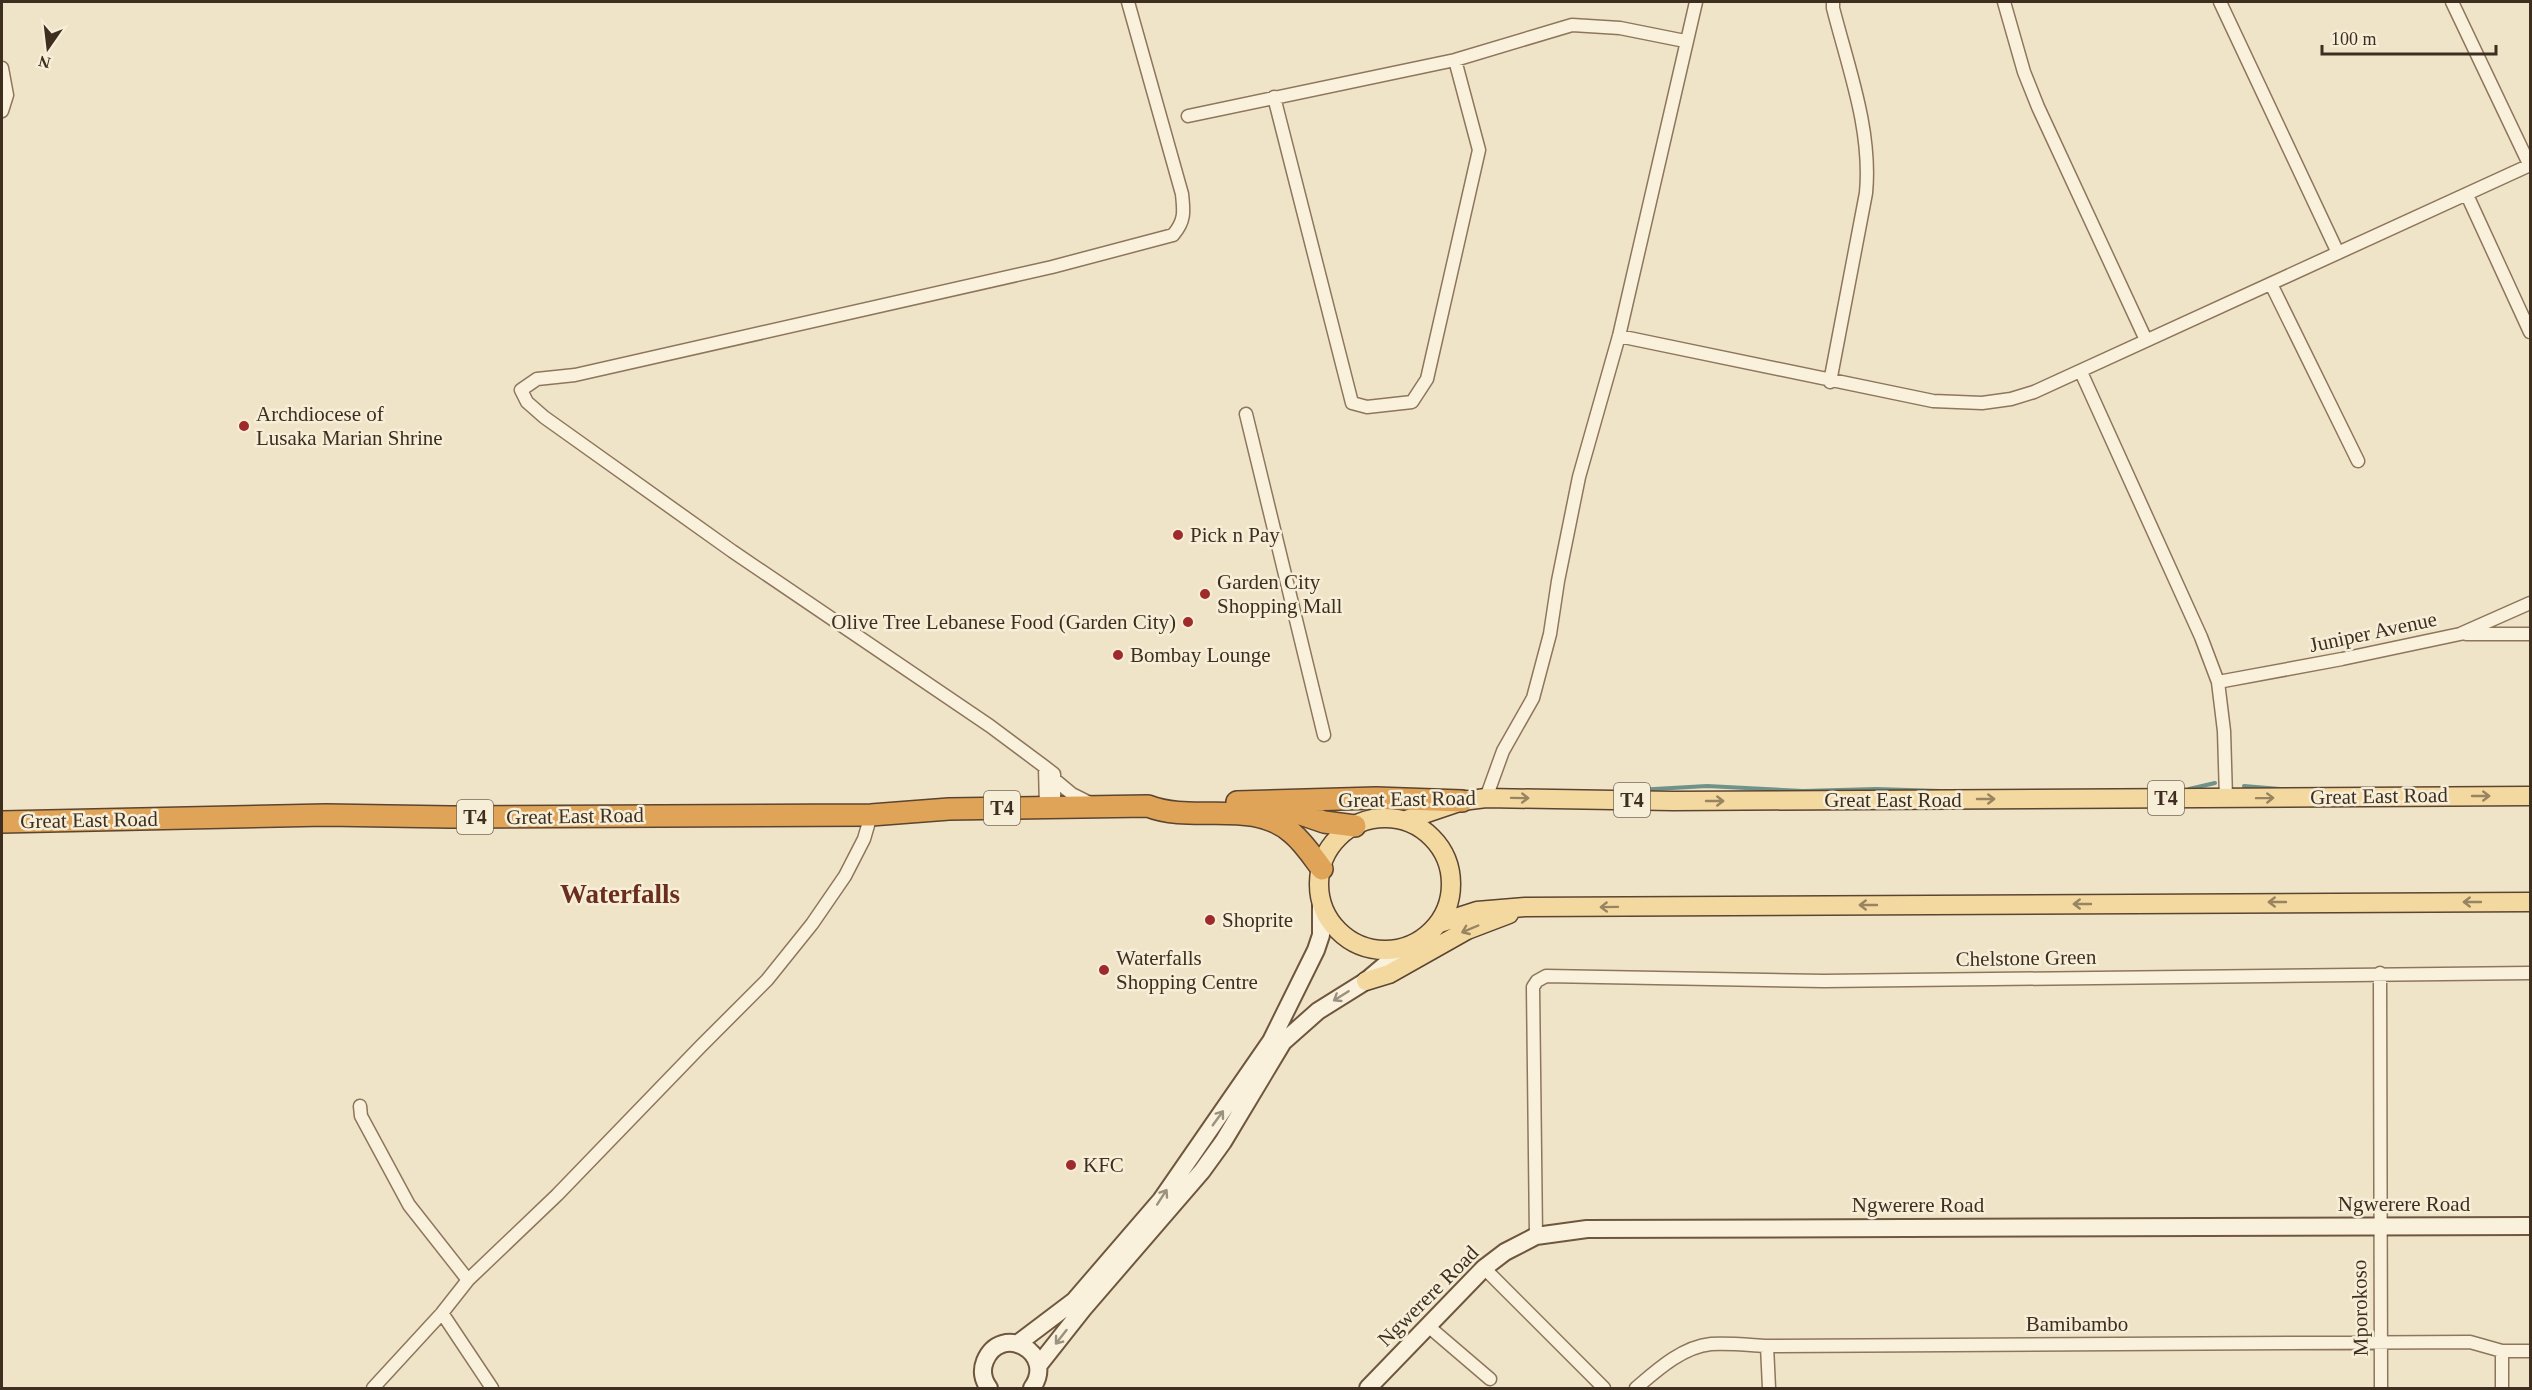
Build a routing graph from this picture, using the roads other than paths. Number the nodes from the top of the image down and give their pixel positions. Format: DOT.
graph roads {
  1 [pos="1128,2"];
  2 [pos="1696,2"];
  3 [pos="1833,2"];
  4 [pos="2004,2"];
  5 [pos="2220,2"];
  6 [pos="2452,2"];
  7 [pos="1685,41"];
  8 [pos="1455,60"];
  9 [pos="2,68"];
  10 [pos="1274,97"];
  11 [pos="2,111"];
  12 [pos="1188,116"];
  13 [pos="2530,165"];
  14 [pos="2467,195"];
  15 [pos="2338,253"];
  16 [pos="2271,284"];
  17 [pos="2530,332"];
  18 [pos="1619,336"];
  19 [pos="2146,340"];
  20 [pos="2081,372"];
  21 [pos="1830,382"];
  22 [pos="1246,414"];
  23 [pos="2358,461"];
  24 [pos="2530,603"];
  25 [pos="2460,634"];
  26 [pos="2530,634"];
  27 [pos="2218,682"];
  28 [pos="1324,735"];
  29 [pos="1050,775"];
  30 [pos="2530,796"];
  31 [pos="1486,798"];
  32 [pos="2226,798"];
  33 [pos="1462,801"];
  34 [pos="1256,803"];
  35 [pos="1097,806"];
  36 [pos="1148,806"];
  37 [pos="1020,807"];
  38 [pos="1050,807"];
  39 [pos="871,815"];
  40 [pos="1406,820"];
  41 [pos="2,822"];
  42 [pos="1355,826"];
  43 [pos="1322,869"];
  44 [pos="2530,902"];
  45 [pos="1321,903"];
  46 [pos="1525,908"];
  47 [pos="1440,923"];
  48 [pos="1405,948"];
  49 [pos="2530,973"];
  50 [pos="2380,974"];
  51 [pos="1366,981"];
  52 [pos="360,1106"];
  53 [pos="2530,1226"];
  54 [pos="2379,1227"];
  55 [pos="1536,1236"];
  56 [pos="1484,1268"];
  57 [pos="468,1280"];
  58 [pos="442,1313"];
  59 [pos="1428,1326"];
  60 [pos="2380,1341"];
  61 [pos="1017,1344"];
  62 [pos="1767,1346"];
  63 [pos="2502,1351"];
  64 [pos="2530,1351"];
  65 [pos="983,1371"];
  66 [pos="1490,1378"];
  67 [pos="1038,1380"];
  68 [pos="1374,1386"];
  69 [pos="373,1389"];
  70 [pos="492,1389"];
  71 [pos="976,1389"];
  72 [pos="989,1389"];
  73 [pos="1604,1389"];
  74 [pos="1636,1389"];
  75 [pos="1769,1389"];
  76 [pos="2380,1389"];
  77 [pos="2502,1389"];
  1 -- 29 [label="street"];
  2 -- 7 [label="street"];
  3 -- 21 [label="street"];
  4 -- 19 [label="street"];
  5 -- 15 [label="street"];
  6 -- 13 [label="street"];
  7 -- 8 [label="street"];
  7 -- 18 [label="street"];
  8 -- 10 [label="street"];
  8 -- 10 [label="street"];
  9 -- 11 [label="street"];
  10 -- 12 [label="street"];
  13 -- 14 [label="street"];
  14 -- 15 [label="street"];
  14 -- 17 [label="street"];
  15 -- 16 [label="street"];
  16 -- 19 [label="street"];
  16 -- 23 [label="street"];
  18 -- 21 [label="street"];
  18 -- 31 [label="street"];
  19 -- 20 [label="street"];
  20 -- 21 [label="street"];
  20 -- 27 [label="street"];
  22 -- 28 [label="street"];
  24 -- 25 [label="street, Juniper Avenue"];
  25 -- 26 [label="street"];
  25 -- 27 [label="street, Juniper Avenue"];
  27 -- 32 [label="street"];
  29 -- 35 [label="street"];
  29 -- 37 [label="street"];
  29 -- 38 [label="street"];
  32 -- 30 [label="main road, Great East Road / T4, one-way"];
  31 -- 32 [label="main road, Great East Road / T4, one-way"];
  31 -- 33 [label="main road, Great East Road / T4"];
  33 -- 34 [label="highway, Great East Road"];
  33 -- 40 [label="main road, T4"];
  34 -- 36 [label="highway, Great East Road / T4"];
  34 -- 42 [label="highway, Great East Road / T4"];
  35 -- 36 [label="highway, Great East Road / T4"];
  35 -- 38 [label="highway, Great East Road / T4"];
  36 -- 43 [label="highway, Great East Road / T4"];
  37 -- 38 [label="highway, Great East Road / T4"];
  37 -- 39 [label="highway, Great East Road / T4"];
  39 -- 41 [label="highway, Great East Road / T4"];
  39 -- 57 [label="street"];
  40 -- 42 [label="main road"];
  40 -- 47 [label="main road"];
  42 -- 43 [label="main road"];
  43 -- 45 [label="main road"];
  44 -- 46 [label="main road, one-way"];
  45 -- 48 [label="main road"];
  61 -- 45 [label="main road, one-way"];
  46 -- 47 [label="main road"];
  46 -- 51 [label="main road, one-way"];
  47 -- 48 [label="main road"];
  48 -- 51 [label="main road"];
  49 -- 50 [label="street, Chelstone Green"];
  50 -- 54 [label="street, Mporokoso"];
  50 -- 55 [label="street, Chelstone Green"];
  51 -- 67 [label="main road, one-way"];
  52 -- 57 [label="street"];
  53 -- 54 [label="main road, Ngwerere Road"];
  54 -- 55 [label="main road, Ngwerere Road"];
  54 -- 60 [label="street, Mporokoso"];
  55 -- 56 [label="main road, Ngwerere Road"];
  56 -- 59 [label="main road, Ngwerere Road"];
  56 -- 73 [label="street"];
  57 -- 58 [label="street"];
  58 -- 69 [label="street"];
  58 -- 70 [label="street"];
  59 -- 66 [label="street"];
  59 -- 68 [label="main road, Ngwerere Road"];
  60 -- 62 [label="street, Bamibambo"];
  60 -- 63 [label="street, Bamibambo"];
  60 -- 76 [label="street, Mporokoso"];
  61 -- 65 [label="main road"];
  61 -- 67 [label="main road"];
  62 -- 74 [label="street, Bamibambo"];
  62 -- 75 [label="street"];
  63 -- 64 [label="street, Bamibambo"];
  63 -- 77 [label="street"];
  65 -- 71 [label="main road"];
  65 -- 72 [label="main road"];
}
